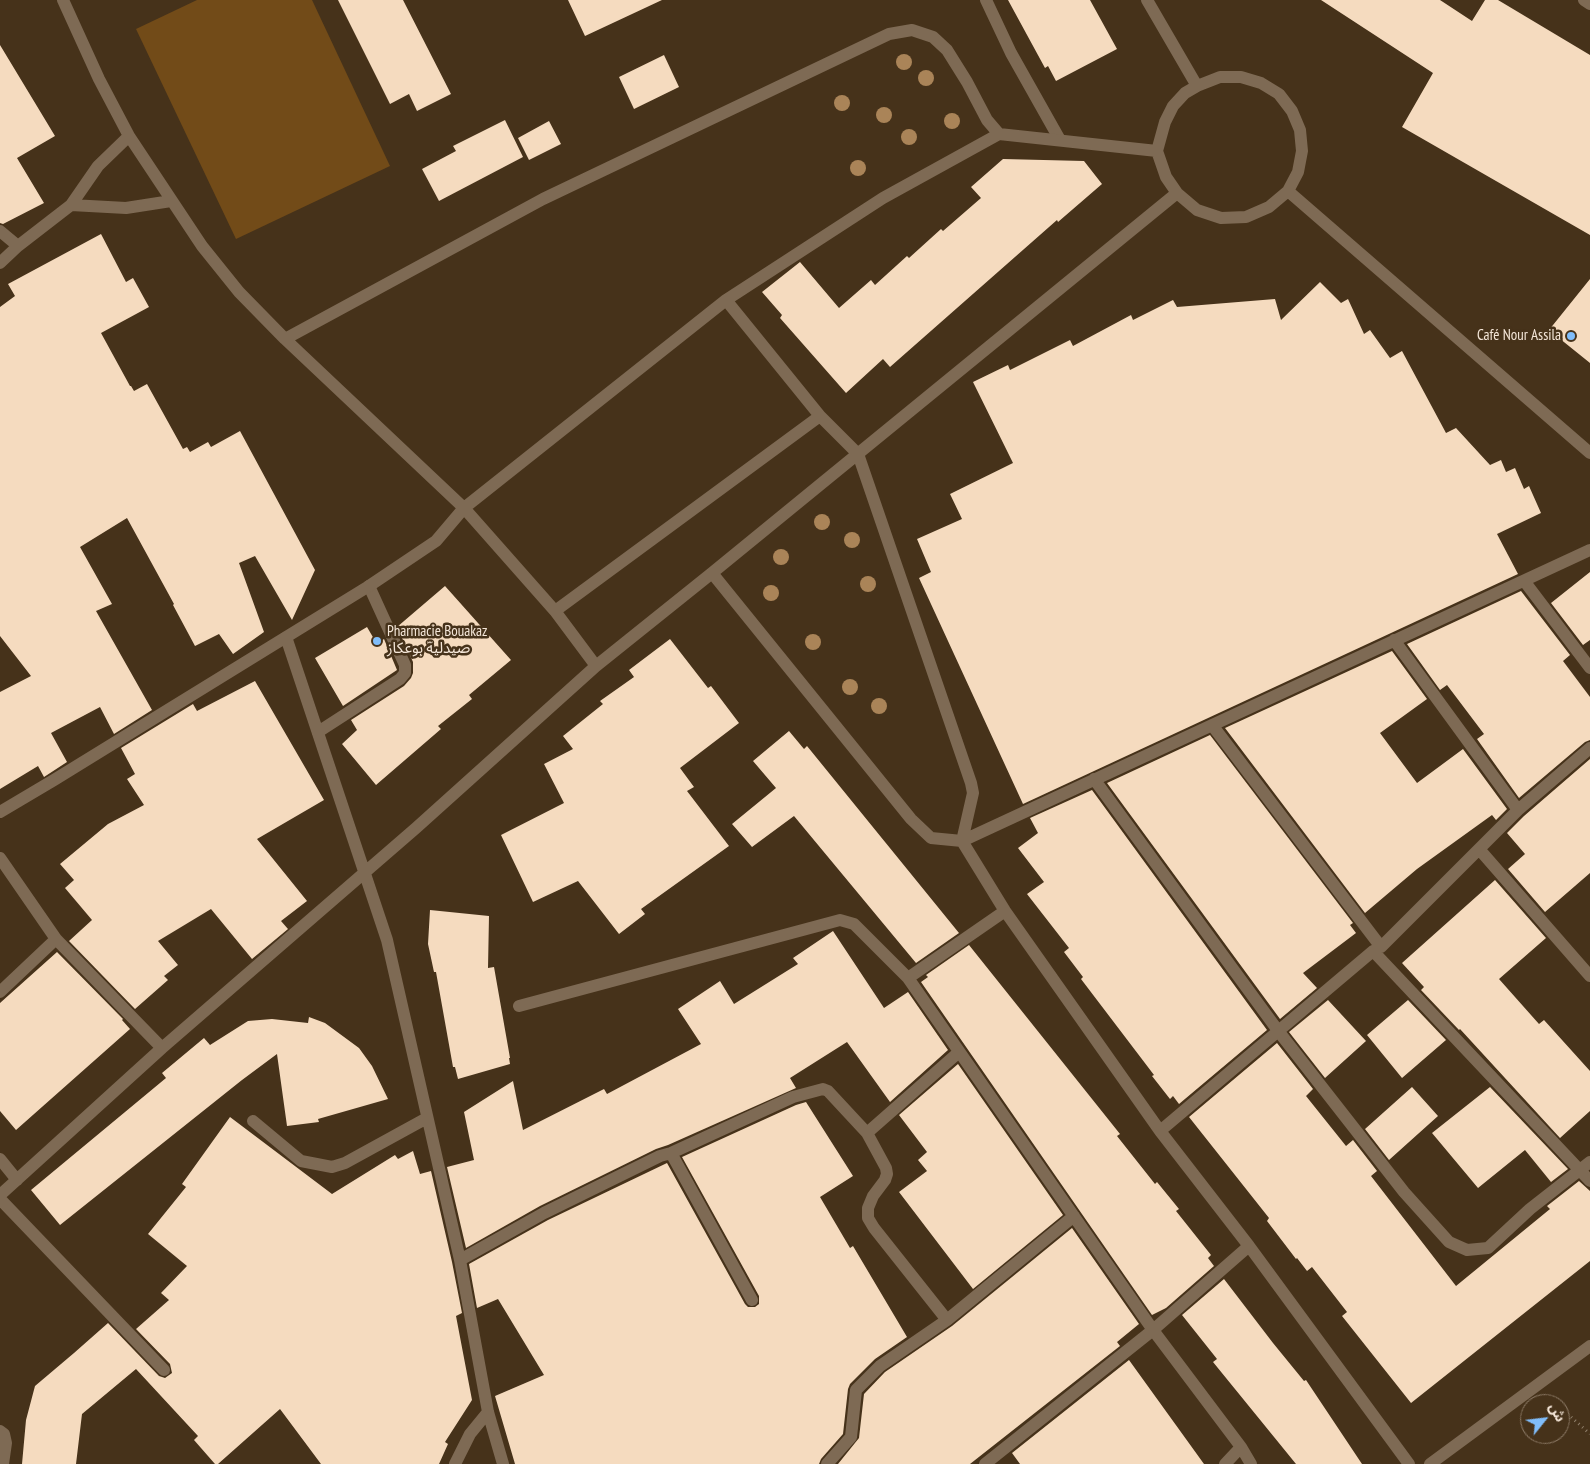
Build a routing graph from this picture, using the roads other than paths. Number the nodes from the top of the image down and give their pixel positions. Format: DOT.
graph roads {
  1 [pos="63,0"];
  2 [pos="986,0"];
  3 [pos="1147,0"];
  4 [pos="1584,0"];
  5 [pos="1590,4"];
  6 [pos="1197,86"];
  7 [pos="999,134"];
  8 [pos="129,136"];
  9 [pos="1060,140"];
  10 [pos="1158,151"];
  11 [pos="1288,191"];
  12 [pos="1177,193"];
  13 [pos="171,201"];
  14 [pos="70,205"];
  15 [pos="0,231"];
  16 [pos="18,246"];
  17 [pos="0,264"];
  18 [pos="726,300"];
  19 [pos="286,339"];
  20 [pos="820,416"];
  21 [pos="1590,453"];
  22 [pos="858,454"];
  23 [pos="464,508"];
  24 [pos="1590,550"];
  25 [pos="712,574"];
  26 [pos="1525,582"];
  27 [pos="370,586"];
  28 [pos="555,611"];
  29 [pos="286,637"];
  30 [pos="1394,640"];
  31 [pos="596,666"];
  32 [pos="1590,668"];
  33 [pos="1212,725"];
  34 [pos="318,732"];
  35 [pos="1588,754"];
  36 [pos="1094,780"];
  37 [pos="1518,810"];
  38 [pos="0,812"];
  39 [pos="962,842"];
  40 [pos="1479,849"];
  41 [pos="0,858"];
  42 [pos="365,873"];
  43 [pos="1004,911"];
  44 [pos="56,939"];
  45 [pos="1377,949"];
  46 [pos="1590,976"];
  47 [pos="908,978"];
  48 [pos="0,992"];
  49 [pos="519,1006"];
  50 [pos="1279,1032"];
  51 [pos="162,1048"];
  52 [pos="959,1052"];
  53 [pos="427,1118"];
  54 [pos="254,1121"];
  55 [pos="1160,1131"];
  56 [pos="867,1133"];
  57 [pos="671,1153"];
  58 [pos="0,1159"];
  59 [pos="1590,1162"];
  60 [pos="1579,1169"];
  61 [pos="17,1180"];
  62 [pos="1590,1180"];
  63 [pos="0,1195"];
  64 [pos="0,1199"];
  65 [pos="1074,1216"];
  66 [pos="1250,1246"];
  67 [pos="460,1260"];
  68 [pos="752,1300"];
  69 [pos="947,1320"];
  70 [pos="1153,1330"];
  71 [pos="1590,1346"];
  72 [pos="164,1370"];
  73 [pos="488,1412"];
  74 [pos="0,1431"];
  75 [pos="1241,1447"];
  76 [pos="3,1464"];
  77 [pos="455,1464"];
  78 [pos="503,1464"];
  79 [pos="827,1464"];
  80 [pos="985,1464"];
  81 [pos="1225,1464"];
  82 [pos="1251,1464"];
  83 [pos="1409,1464"];
  84 [pos="1430,1464"];
  1 -- 8 [label="street"];
  2 -- 9 [label="street"];
  3 -- 6 [label="street"];
  4 -- 5 [label="street"];
  6 -- 10 [label="street"];
  6 -- 11 [label="street"];
  7 -- 9 [label="street"];
  7 -- 18 [label="street"];
  7 -- 19 [label="street"];
  8 -- 13 [label="street"];
  8 -- 14 [label="street"];
  9 -- 10 [label="street"];
  10 -- 12 [label="street"];
  11 -- 12 [label="street"];
  11 -- 21 [label="street"];
  12 -- 22 [label="street"];
  13 -- 14 [label="street"];
  13 -- 19 [label="street"];
  14 -- 16 [label="street"];
  15 -- 16 [label="street"];
  16 -- 17 [label="street"];
  18 -- 20 [label="street"];
  18 -- 23 [label="street"];
  19 -- 23 [label="street"];
  20 -- 22 [label="street"];
  20 -- 28 [label="street"];
  22 -- 25 [label="street"];
  22 -- 39 [label="street"];
  23 -- 27 [label="street"];
  23 -- 28 [label="street"];
  24 -- 26 [label="street"];
  25 -- 31 [label="street"];
  25 -- 39 [label="street"];
  26 -- 30 [label="street"];
  26 -- 32 [label="street"];
  27 -- 29 [label="street"];
  27 -- 34 [label="street"];
  28 -- 31 [label="street"];
  29 -- 34 [label="street"];
  29 -- 38 [label="street"];
  30 -- 33 [label="street"];
  30 -- 37 [label="street"];
  31 -- 42 [label="street"];
  33 -- 36 [label="street"];
  33 -- 45 [label="street"];
  34 -- 42 [label="street"];
  35 -- 37 [label="street"];
  36 -- 39 [label="street"];
  36 -- 50 [label="street"];
  37 -- 40 [label="street"];
  39 -- 43 [label="street"];
  40 -- 45 [label="street"];
  40 -- 46 [label="street"];
  41 -- 44 [label="street"];
  42 -- 51 [label="street"];
  42 -- 53 [label="street"];
  43 -- 47 [label="street"];
  43 -- 55 [label="street"];
  44 -- 48 [label="street"];
  44 -- 51 [label="street"];
  45 -- 50 [label="street"];
  45 -- 60 [label="street"];
  47 -- 49 [label="street"];
  47 -- 52 [label="street"];
  50 -- 55 [label="street"];
  50 -- 60 [label="street"];
  51 -- 61 [label="street"];
  52 -- 56 [label="street"];
  52 -- 65 [label="street"];
  53 -- 54 [label="street"];
  53 -- 67 [label="street"];
  55 -- 66 [label="street"];
  56 -- 57 [label="street"];
  56 -- 69 [label="street"];
  57 -- 67 [label="street"];
  57 -- 68 [label="street"];
  58 -- 61 [label="street"];
  59 -- 60 [label="street"];
  60 -- 62 [label="street"];
  61 -- 63 [label="street"];
  64 -- 72 [label="street"];
  65 -- 69 [label="street"];
  65 -- 70 [label="street"];
  66 -- 70 [label="street"];
  66 -- 83 [label="street"];
  67 -- 73 [label="street"];
  69 -- 79 [label="street"];
  70 -- 75 [label="street"];
  70 -- 80 [label="street"];
  71 -- 84 [label="street"];
  73 -- 77 [label="street"];
  73 -- 78 [label="street"];
  74 -- 76 [label="street"];
  75 -- 81 [label="street"];
  75 -- 82 [label="street"];
}
